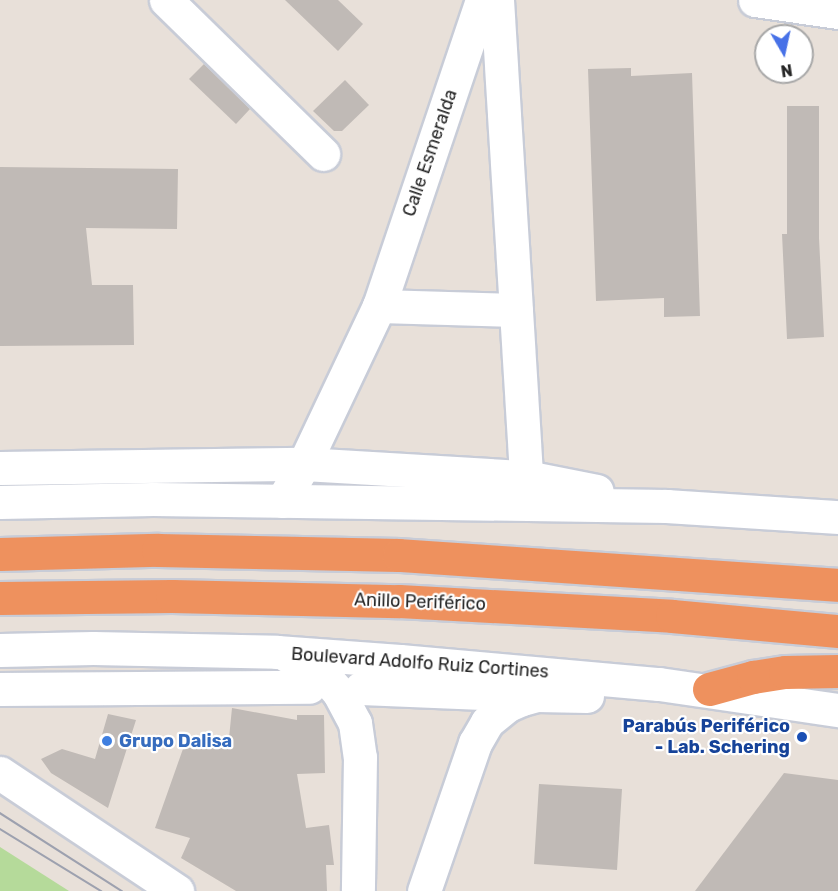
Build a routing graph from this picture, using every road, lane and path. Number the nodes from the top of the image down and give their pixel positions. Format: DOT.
graph roads {
  1 [pos="166,0"];
  2 [pos="482,0"];
  3 [pos="497,0"];
  4 [pos="754,0"];
  5 [pos="838,12"];
  6 [pos="322,154"];
  7 [pos="379,306"];
  8 [pos="516,310"];
  9 [pos="304,464"];
  10 [pos="0,468"];
  11 [pos="526,477"];
  12 [pos="282,501"];
  13 [pos="0,502"];
  14 [pos="667,506"];
  15 [pos="838,517"];
  16 [pos="0,554"];
  17 [pos="838,585"];
  18 [pos="0,598"];
  19 [pos="838,632"];
  20 [pos="0,650"];
  21 [pos="278,652"];
  22 [pos="838,671"];
  23 [pos="659,684"];
  24 [pos="309,687"];
  25 [pos="361,688"];
  26 [pos="0,689"];
  27 [pos="709,689"];
  28 [pos="537,695"];
  29 [pos="838,710"];
  30 [pos="0,774"];
  31 [pos="177,891"];
  32 [pos="358,891"];
  33 [pos="424,891"];
  1 -- 6 [label="main road"];
  2 -- 7 [label="main road, Calle Esmeralda"];
  3 -- 8 [label="main road"];
  4 -- 5 [label="main road"];
  7 -- 8 [label="main road"];
  7 -- 9 [label="main road, Calle Esmeralda"];
  8 -- 11 [label="main road"];
  9 -- 10 [label="main road"];
  9 -- 11 [label="main road"];
  9 -- 12 [label="main road, Calle Esmeralda"];
  11 -- 14 [label="main road"];
  12 -- 13 [label="main road"];
  12 -- 14 [label="main road"];
  14 -- 15 [label="main road"];
  16 -- 17 [label="highway"];
  18 -- 19 [label="highway, Anillo Periférico"];
  20 -- 21 [label="main road, Boulevard Adolfo Ruiz Cortines"];
  21 -- 23 [label="main road, Boulevard Adolfo Ruiz Cortines"];
  21 -- 32 [label="main road"];
  22 -- 27 [label="highway"];
  23 -- 27 [label="main road, Boulevard Adolfo Ruiz Cortines"];
  23 -- 28 [label="main road"];
  24 -- 26 [label="main road"];
  25 -- 28 [label="main road"];
  27 -- 29 [label="main road, Boulevard Adolfo Ruiz Cortines"];
  28 -- 33 [label="main road"];
  30 -- 31 [label="main road"];
}
